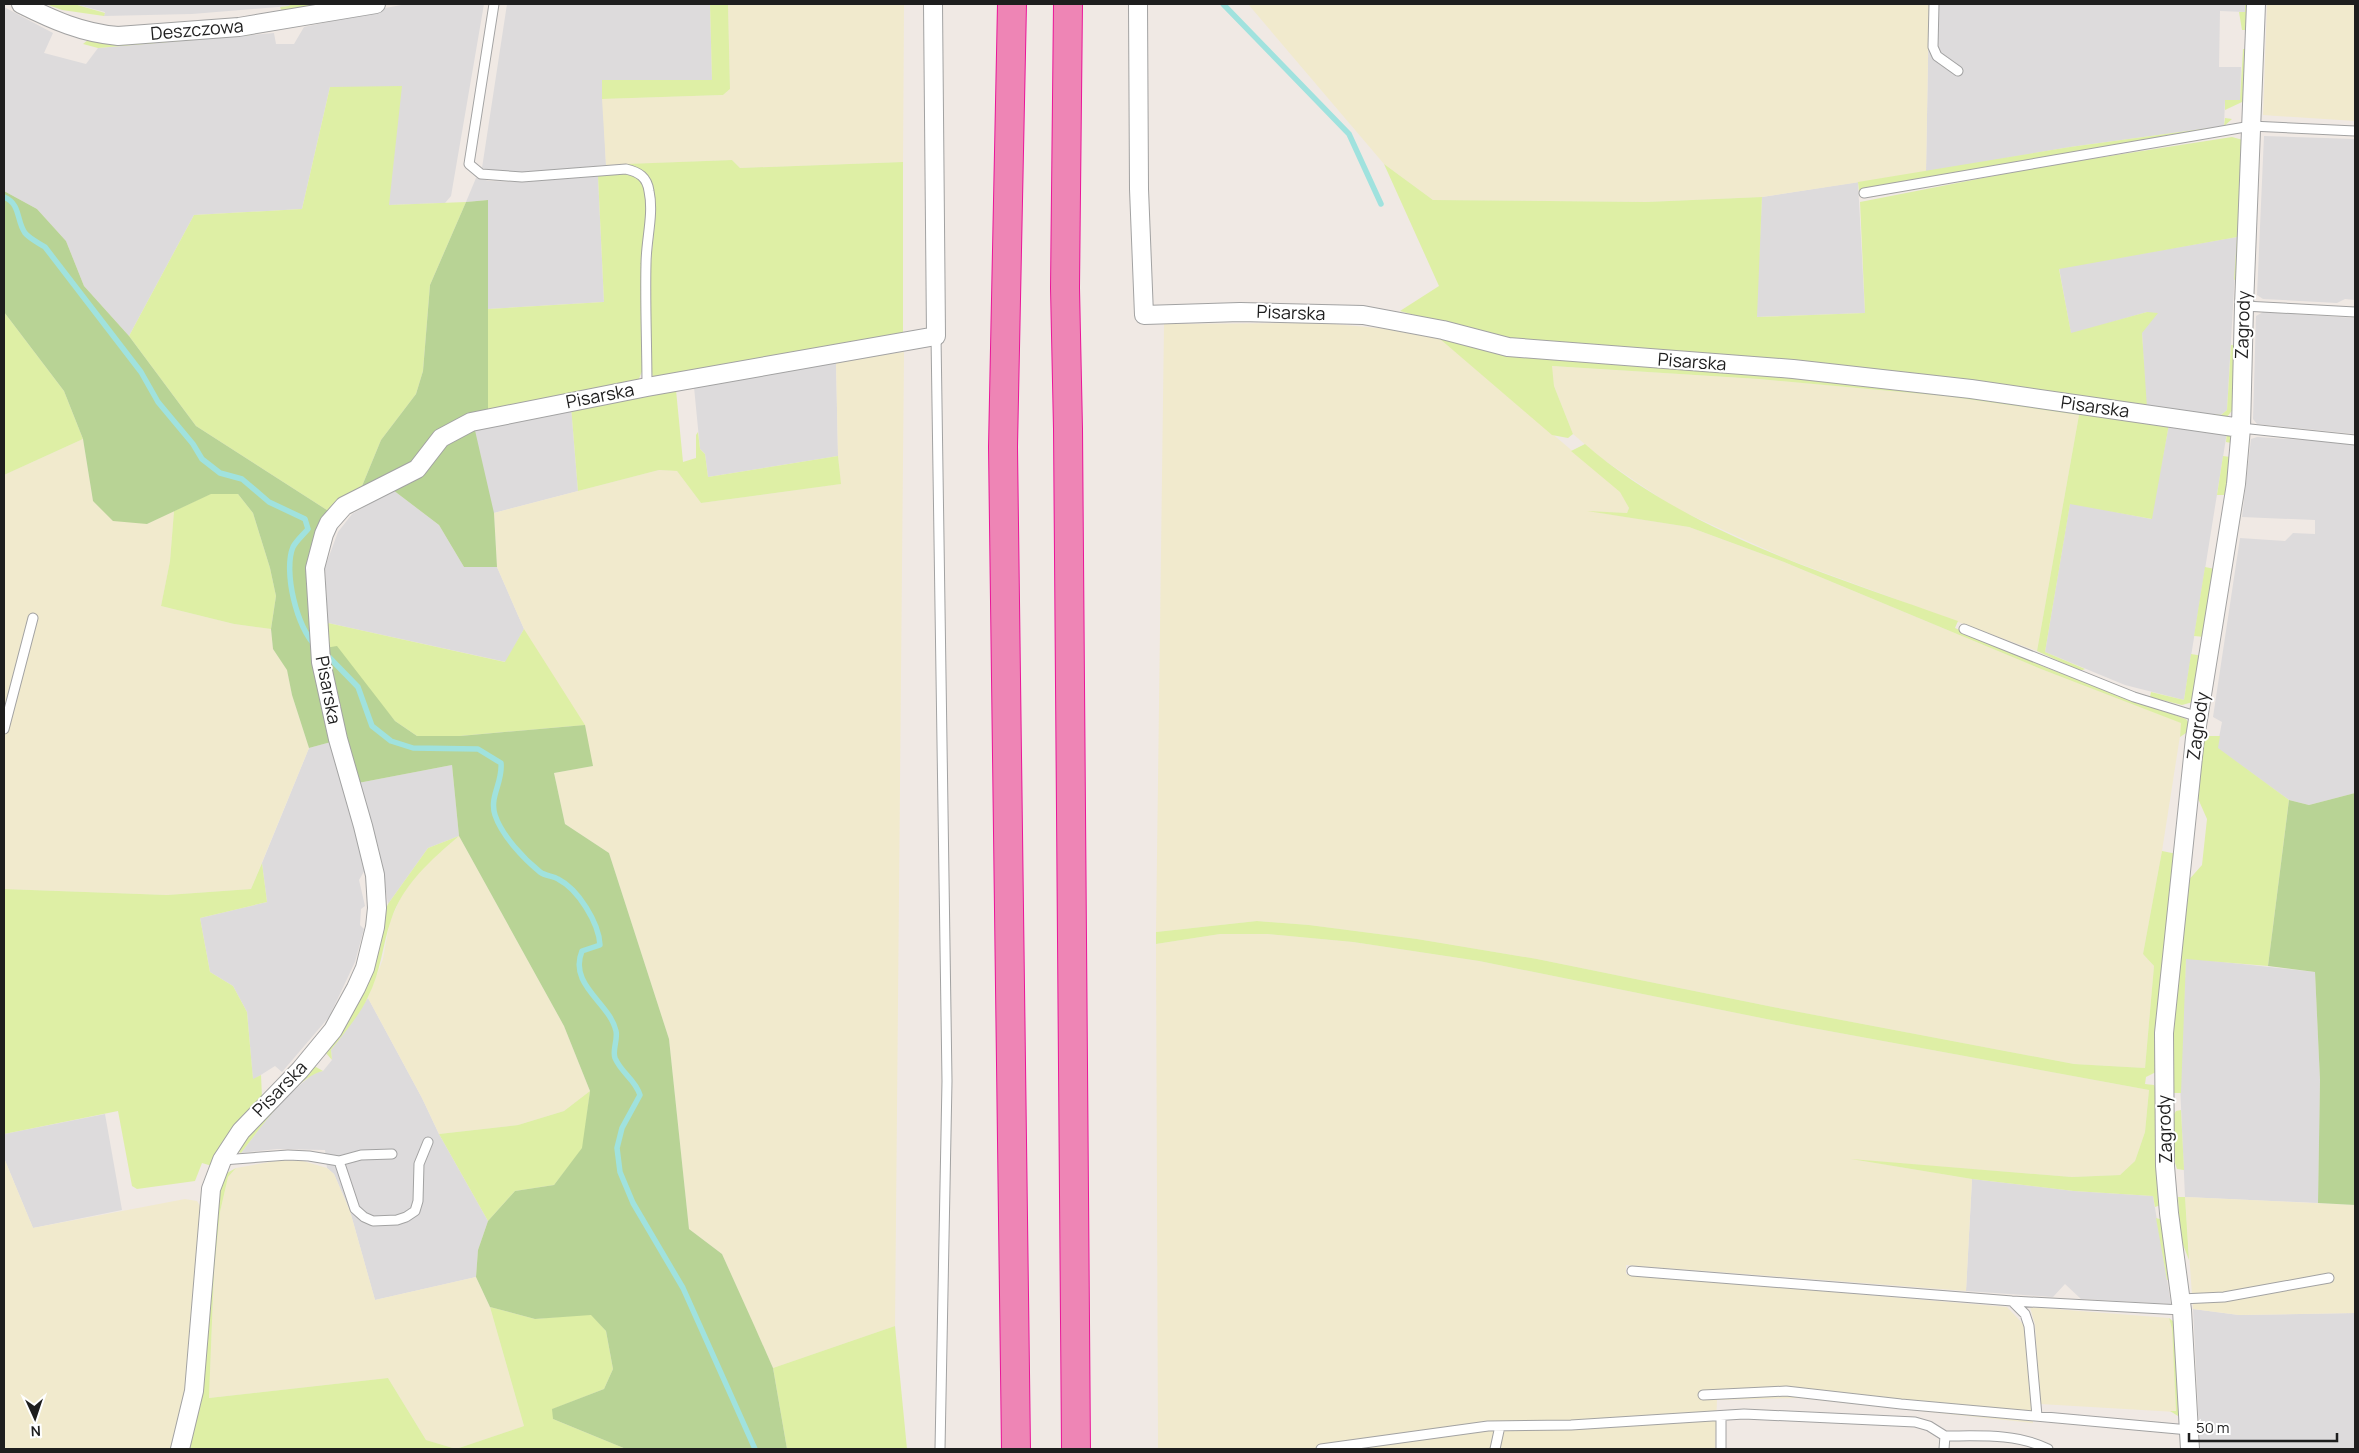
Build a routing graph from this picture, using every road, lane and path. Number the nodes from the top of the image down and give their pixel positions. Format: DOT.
graph roads {
  1 [pos="25,4"];
  2 [pos="376,4"];
  3 [pos="494,4"];
  4 [pos="933,4"];
  5 [pos="1012,4"];
  6 [pos="1068,4"];
  7 [pos="1138,4"];
  8 [pos="1934,4"];
  9 [pos="2256,4"];
  10 [pos="1958,71"];
  11 [pos="2251,126"];
  12 [pos="2355,131"];
  13 [pos="1864,193"];
  14 [pos="2244,306"];
  15 [pos="2355,312"];
  16 [pos="936,336"];
  17 [pos="648,387"];
  18 [pos="2241,428"];
  19 [pos="2355,440"];
  20 [pos="32,618"];
  21 [pos="1964,629"];
  22 [pos="2199,717"];
  23 [pos="4,729"];
  24 [pos="428,1142"];
  25 [pos="392,1154"];
  26 [pos="222,1160"];
  27 [pos="338,1161"];
  28 [pos="1632,1271"];
  29 [pos="2329,1278"];
  30 [pos="2012,1301"];
  31 [pos="2182,1305"];
  32 [pos="1703,1395"];
  33 [pos="2037,1416"];
  34 [pos="1721,1417"];
  35 [pos="1500,1426"];
  36 [pos="2189,1430"];
  37 [pos="1945,1436"];
  38 [pos="180,1449"];
  39 [pos="940,1449"];
  40 [pos="1016,1449"];
  41 [pos="1076,1449"];
  42 [pos="1321,1449"];
  43 [pos="1495,1449"];
  44 [pos="1721,1449"];
  45 [pos="1944,1449"];
  46 [pos="2048,1449"];
  47 [pos="2190,1449"];
  1 -- 2 [label="street, Deszczowa"];
  3 -- 17 [label="lane"];
  4 -- 16 [label="street"];
  5 -- 40 [label="highway"];
  6 -- 41 [label="highway"];
  7 -- 18 [label="street, Pisarska"];
  8 -- 10 [label="lane"];
  9 -- 11 [label="street, Zagrody"];
  11 -- 12 [label="lane"];
  11 -- 13 [label="lane"];
  11 -- 14 [label="street, Zagrody"];
  14 -- 15 [label="lane"];
  14 -- 18 [label="street, Zagrody"];
  16 -- 17 [label="street, Pisarska"];
  16 -- 39 [label="lane"];
  17 -- 26 [label="street, Pisarska"];
  18 -- 19 [label="lane"];
  18 -- 22 [label="street, Zagrody"];
  20 -- 23 [label="lane"];
  21 -- 22 [label="lane"];
  22 -- 31 [label="street, Zagrody"];
  24 -- 27 [label="lane"];
  25 -- 27 [label="lane"];
  26 -- 27 [label="lane"];
  26 -- 38 [label="street, Pisarska"];
  28 -- 30 [label="lane"];
  29 -- 31 [label="lane"];
  30 -- 31 [label="lane"];
  30 -- 33 [label="lane"];
  31 -- 36 [label="street, Zagrody"];
  32 -- 33 [label="lane"];
  33 -- 36 [label="lane"];
  34 -- 35 [label="lane"];
  34 -- 37 [label="lane"];
  34 -- 44 [label="lane"];
  35 -- 42 [label="lane"];
  35 -- 43 [label="lane"];
  36 -- 47 [label="street, Zagrody"];
  37 -- 45 [label="lane"];
  37 -- 46 [label="lane"];
}
